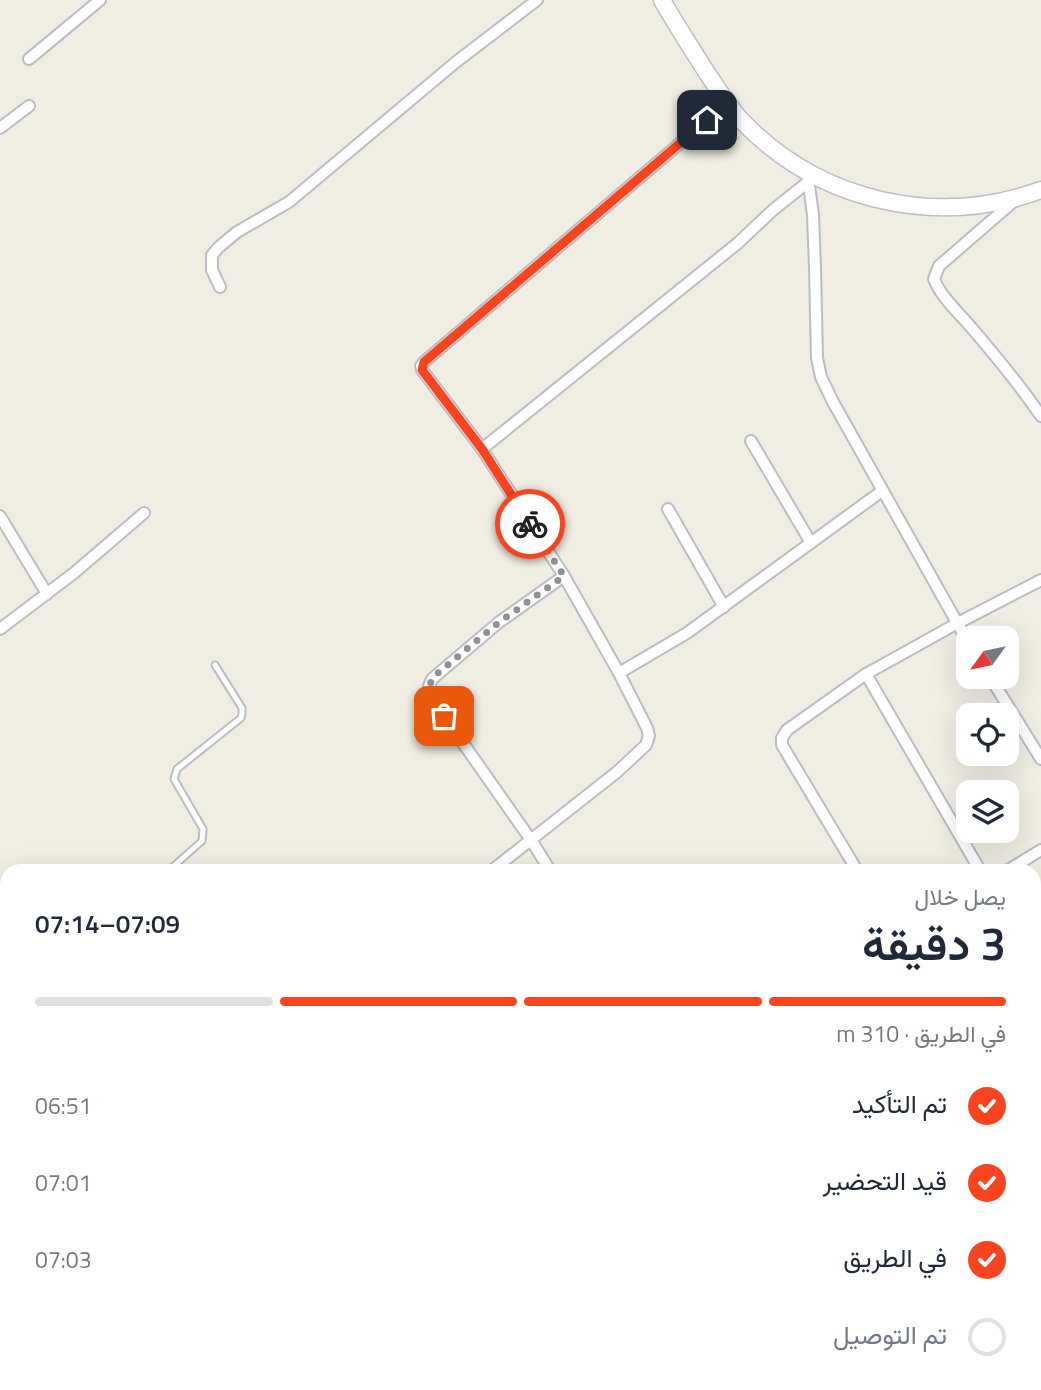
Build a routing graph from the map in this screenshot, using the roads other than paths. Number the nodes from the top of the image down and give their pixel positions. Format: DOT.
graph roads {
  1 [pos="100,0"];
  2 [pos="537,0"];
  3 [pos="662,0"];
  4 [pos="29,59"];
  5 [pos="727,103"];
  6 [pos="29,106"];
  7 [pos="0,128"];
  8 [pos="808,177"];
  9 [pos="1041,190"];
  10 [pos="1017,198"];
  11 [pos="220,287"];
  12 [pos="1041,416"];
  13 [pos="751,441"];
  14 [pos="482,449"];
  15 [pos="882,491"];
  16 [pos="668,509"];
  17 [pos="144,513"];
  18 [pos="0,516"];
  19 [pos="811,543"];
  20 [pos="564,576"];
  21 [pos="1041,580"];
  22 [pos="47,594"];
  23 [pos="724,607"];
  24 [pos="956,624"];
  25 [pos="0,629"];
  26 [pos="215,665"];
  27 [pos="619,673"];
  28 [pos="866,674"];
  29 [pos="998,690"];
  30 [pos="1041,759"];
  31 [pos="531,840"];
  32 [pos="1041,850"];
  33 [pos="176,864"];
  34 [pos="500,864"];
  35 [pos="546,864"];
  36 [pos="853,864"];
  37 [pos="976,864"];
  38 [pos="1018,864"];
  1 -- 4 [label="street"];
  2 -- 11 [label="street"];
  3 -- 5 [label="street"];
  5 -- 8 [label="street"];
  5 -- 14 [label="street"];
  6 -- 7 [label="street"];
  8 -- 10 [label="street"];
  8 -- 14 [label="street"];
  8 -- 15 [label="street"];
  9 -- 10 [label="street"];
  10 -- 12 [label="street"];
  13 -- 19 [label="street"];
  14 -- 20 [label="street"];
  15 -- 19 [label="street"];
  15 -- 24 [label="street"];
  16 -- 23 [label="street"];
  17 -- 22 [label="street"];
  18 -- 22 [label="street"];
  19 -- 23 [label="street"];
  20 -- 27 [label="street"];
  20 -- 31 [label="street"];
  21 -- 24 [label="street"];
  22 -- 25 [label="street"];
  23 -- 27 [label="street"];
  24 -- 28 [label="street"];
  26 -- 33 [label="lane"];
  27 -- 31 [label="street"];
  28 -- 36 [label="street"];
  28 -- 37 [label="street"];
  29 -- 30 [label="street"];
  31 -- 34 [label="street"];
  31 -- 35 [label="street"];
  32 -- 38 [label="street"];
}
